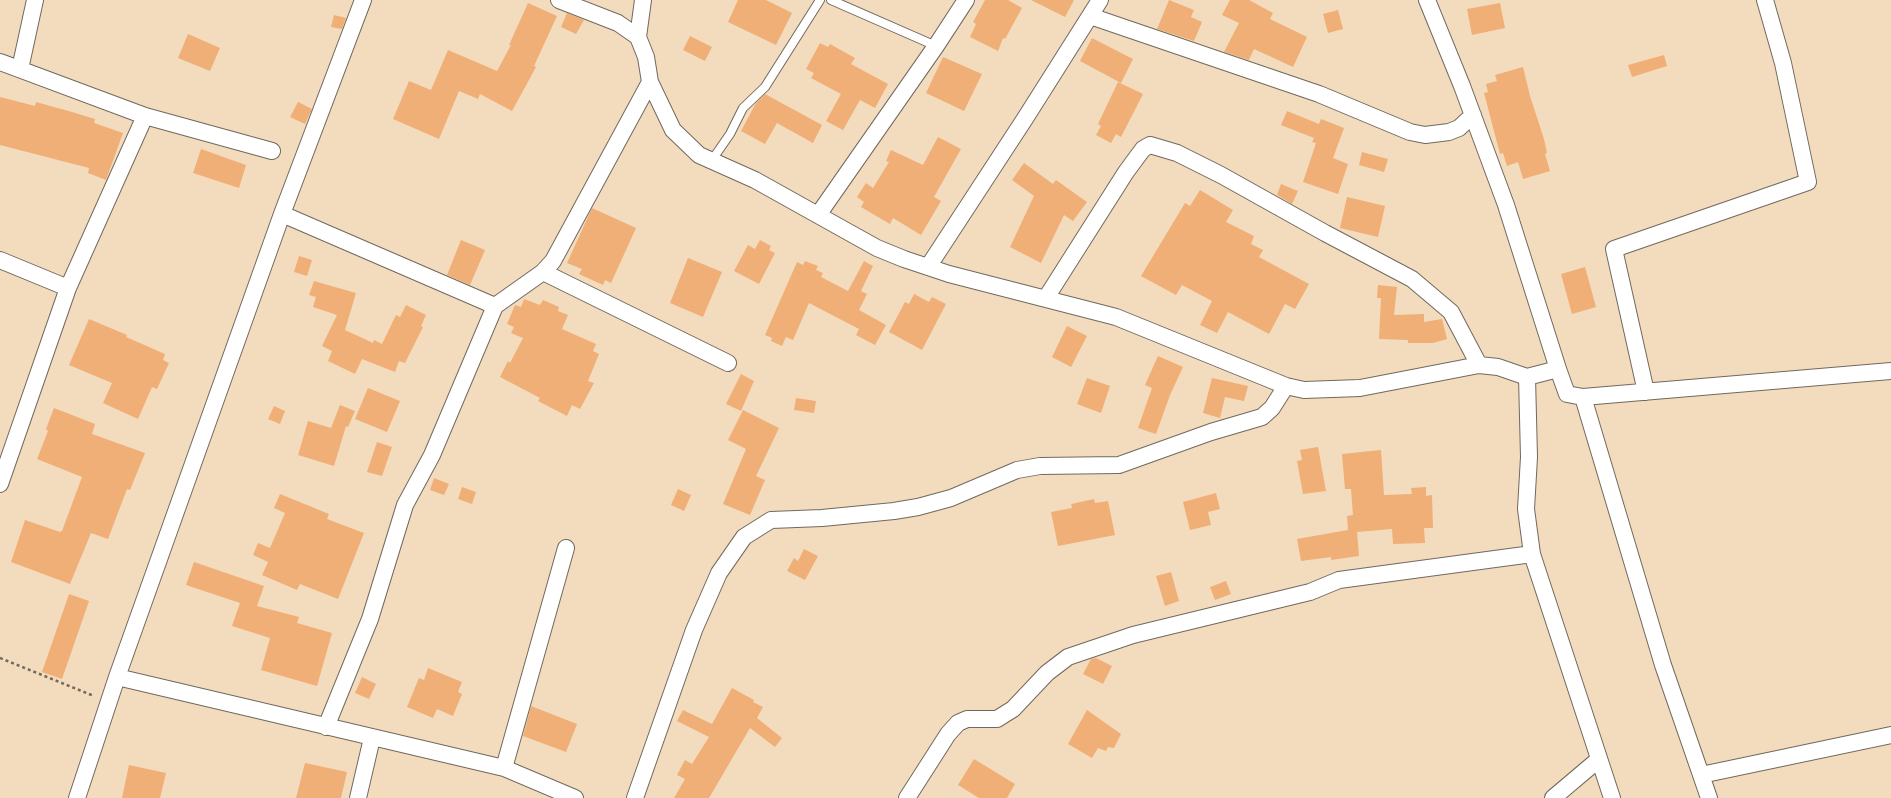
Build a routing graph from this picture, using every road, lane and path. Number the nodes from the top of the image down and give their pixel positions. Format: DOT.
graph roads {
  1 [pos="35,0"];
  2 [pos="363,0"];
  3 [pos="560,0"];
  4 [pos="643,0"];
  5 [pos="820,0"];
  6 [pos="831,0"];
  7 [pos="966,0"];
  8 [pos="1100,0"];
  9 [pos="1427,0"];
  10 [pos="1766,0"];
  11 [pos="1090,16"];
  12 [pos="638,37"];
  13 [pos="936,46"];
  14 [pos="0,62"];
  15 [pos="20,69"];
  16 [pos="650,82"];
  17 [pos="145,116"];
  18 [pos="1473,116"];
  19 [pos="272,151"];
  20 [pos="712,160"];
  21 [pos="282,214"];
  22 [pos="818,215"];
  23 [pos="0,260"];
  24 [pos="928,267"];
  25 [pos="543,272"];
  26 [pos="68,288"];
  27 [pos="1046,298"];
  28 [pos="495,306"];
  29 [pos="728,363"];
  30 [pos="1479,365"];
  31 [pos="1558,369"];
  32 [pos="1891,371"];
  33 [pos="1527,377"];
  34 [pos="1286,386"];
  35 [pos="1646,392"];
  36 [pos="1582,397"];
  37 [pos="0,484"];
  38 [pos="566,548"];
  39 [pos="1532,554"];
  40 [pos="0,658"];
  41 [pos="118,677"];
  42 [pos="110,702"];
  43 [pos="326,727"];
  44 [pos="1891,735"];
  45 [pos="372,738"];
  46 [pos="1598,760"];
  47 [pos="504,768"];
  48 [pos="1701,775"];
  49 [pos="77,798"];
  50 [pos="358,798"];
  51 [pos="575,798"];
  52 [pos="635,798"];
  53 [pos="907,798"];
  54 [pos="1553,798"];
  55 [pos="1612,798"];
  56 [pos="1708,798"];
  1 -- 15 [label="street"];
  2 -- 21 [label="street"];
  3 -- 12 [label="street"];
  4 -- 12 [label="street"];
  5 -- 20 [label="lane"];
  6 -- 13 [label="lane"];
  7 -- 13 [label="street"];
  8 -- 11 [label="street"];
  9 -- 18 [label="street"];
  10 -- 35 [label="street"];
  11 -- 18 [label="street"];
  11 -- 24 [label="street"];
  12 -- 16 [label="street"];
  13 -- 22 [label="street"];
  14 -- 15 [label="street"];
  15 -- 17 [label="street"];
  16 -- 20 [label="street"];
  16 -- 25 [label="street"];
  17 -- 19 [label="street"];
  17 -- 26 [label="street"];
  18 -- 31 [label="street"];
  20 -- 22 [label="street"];
  21 -- 28 [label="street"];
  21 -- 41 [label="street"];
  22 -- 24 [label="street"];
  23 -- 26 [label="street"];
  24 -- 27 [label="street"];
  25 -- 28 [label="street"];
  25 -- 29 [label="street"];
  26 -- 37 [label="street"];
  27 -- 30 [label="street"];
  27 -- 34 [label="street"];
  28 -- 43 [label="street"];
  30 -- 33 [label="street"];
  30 -- 34 [label="street"];
  31 -- 33 [label="street"];
  31 -- 36 [label="street"];
  32 -- 35 [label="street"];
  33 -- 39 [label="street"];
  34 -- 52 [label="street"];
  35 -- 36 [label="street"];
  36 -- 48 [label="street"];
  38 -- 47 [label="street"];
  39 -- 46 [label="street"];
  39 -- 53 [label="street"];
  40 -- 42 [label="path"];
  41 -- 42 [label="street"];
  41 -- 43 [label="street"];
  42 -- 49 [label="street"];
  43 -- 45 [label="street"];
  44 -- 48 [label="street"];
  45 -- 47 [label="street"];
  45 -- 50 [label="street"];
  46 -- 54 [label="street"];
  46 -- 55 [label="street"];
  47 -- 51 [label="street"];
  48 -- 56 [label="street"];
}
